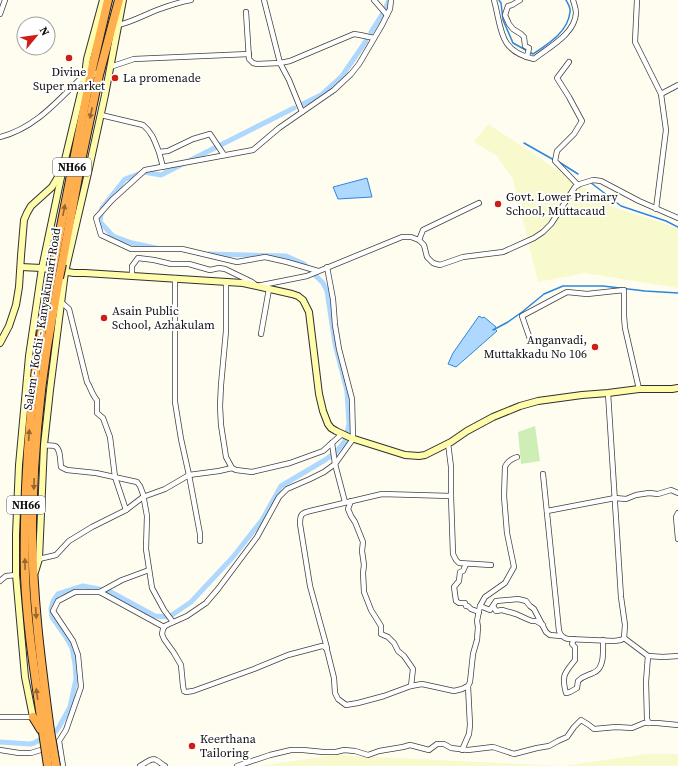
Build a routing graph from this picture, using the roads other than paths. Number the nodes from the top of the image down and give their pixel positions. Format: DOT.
graph roads {
  1 [pos="5,0"];
  2 [pos="103,0"];
  3 [pos="108,0"];
  4 [pos="119,0"];
  5 [pos="123,0"];
  6 [pos="191,0"];
  7 [pos="264,0"];
  8 [pos="374,0"];
  9 [pos="391,0"];
  10 [pos="494,0"];
  11 [pos="520,0"];
  12 [pos="573,0"];
  13 [pos="637,0"];
  14 [pos="246,12"];
  15 [pos="0,14"];
  16 [pos="387,15"];
  17 [pos="118,25"];
  18 [pos="374,38"];
  19 [pos="528,53"];
  20 [pos="249,54"];
  21 [pos="569,62"];
  22 [pos="280,63"];
  23 [pos="110,66"];
  24 [pos="91,74"];
  25 [pos="678,85"];
  26 [pos="661,94"];
  27 [pos="302,112"];
  28 [pos="101,115"];
  29 [pos="0,137"];
  30 [pos="159,152"];
  31 [pos="224,155"];
  32 [pos="163,167"];
  33 [pos="63,168"];
  34 [pos="578,185"];
  35 [pos="479,203"];
  36 [pos="656,209"];
  37 [pos="678,218"];
  38 [pos="419,240"];
  39 [pos="20,267"];
  40 [pos="327,267"];
  41 [pos="42,268"];
  42 [pos="58,271"];
  43 [pos="318,271"];
  44 [pos="132,276"];
  45 [pos="175,278"];
  46 [pos="226,282"];
  47 [pos="258,286"];
  48 [pos="269,289"];
  49 [pos="61,302"];
  50 [pos="261,334"];
  51 [pos="531,342"];
  52 [pos="0,343"];
  53 [pos="678,388"];
  54 [pos="639,389"];
  55 [pos="608,393"];
  56 [pos="342,434"];
  57 [pos="352,439"];
  58 [pos="332,443"];
  59 [pos="448,443"];
  60 [pos="44,446"];
  61 [pos="517,457"];
  62 [pos="335,464"];
  63 [pos="232,468"];
  64 [pos="543,474"];
  65 [pos="189,475"];
  66 [pos="115,477"];
  67 [pos="678,493"];
  68 [pos="451,496"];
  69 [pos="143,497"];
  70 [pos="615,498"];
  71 [pos="351,501"];
  72 [pos="345,502"];
  73 [pos="126,510"];
  74 [pos="547,511"];
  75 [pos="678,513"];
  76 [pos="678,539"];
  77 [pos="200,541"];
  78 [pos="39,559"];
  79 [pos="466,564"];
  80 [pos="491,565"];
  81 [pos="149,570"];
  82 [pos="16,575"];
  83 [pos="34,576"];
  84 [pos="0,581"];
  85 [pos="100,592"];
  86 [pos="480,606"];
  87 [pos="493,606"];
  88 [pos="478,612"];
  89 [pos="173,622"];
  90 [pos="544,626"];
  91 [pos="164,628"];
  92 [pos="561,636"];
  93 [pos="624,638"];
  94 [pos="574,639"];
  95 [pos="603,640"];
  96 [pos="327,650"];
  97 [pos="648,656"];
  98 [pos="678,656"];
  99 [pos="39,677"];
  100 [pos="411,686"];
  101 [pos="468,686"];
  102 [pos="0,717"];
  103 [pos="33,717"];
  104 [pos="649,723"];
  105 [pos="678,726"];
  106 [pos="46,732"];
  107 [pos="59,742"];
  108 [pos="0,750"];
  109 [pos="462,750"];
  110 [pos="48,766"];
  111 [pos="56,766"];
  112 [pos="63,766"];
  113 [pos="140,766"];
  114 [pos="165,766"];
  115 [pos="237,766"];
  1 -- 15 [label="street"];
  2 -- 24 [label="street"];
  3 -- 24 [label="highway, Salem - Kochi - Kanyakumari Road / NH66"];
  4 -- 24 [label="highway, Salem - Kochi - Kanyakumari Road / NH66"];
  5 -- 17 [label="street"];
  6 -- 17 [label="street"];
  7 -- 22 [label="street"];
  8 -- 16 [label="street"];
  9 -- 16 [label="street"];
  10 -- 19 [label="street"];
  11 -- 19 [label="street"];
  12 -- 19 [label="street"];
  13 -- 26 [label="street"];
  14 -- 20 [label="street"];
  16 -- 18 [label="street"];
  17 -- 23 [label="street"];
  18 -- 22 [label="street"];
  18 -- 27 [label="street"];
  20 -- 22 [label="street"];
  20 -- 23 [label="street"];
  21 -- 34 [label="street"];
  22 -- 27 [label="street"];
  23 -- 28 [label="street"];
  24 -- 29 [label="street"];
  24 -- 33 [label="street"];
  24 -- 42 [label="highway, Salem - Kochi - Kanyakumari Road / NH66"];
  25 -- 26 [label="street"];
  26 -- 36 [label="street"];
  27 -- 31 [label="street"];
  28 -- 30 [label="street"];
  28 -- 42 [label="street"];
  30 -- 31 [label="street"];
  30 -- 32 [label="street"];
  31 -- 32 [label="street"];
  32 -- 43 [label="street"];
  33 -- 39 [label="street"];
  33 -- 41 [label="street"];
  34 -- 36 [label="street"];
  34 -- 38 [label="street"];
  35 -- 38 [label="street"];
  36 -- 37 [label="street"];
  38 -- 40 [label="street"];
  39 -- 41 [label="street"];
  39 -- 52 [label="street"];
  40 -- 43 [label="street"];
  40 -- 57 [label="street"];
  41 -- 42 [label="street"];
  41 -- 82 [label="street"];
  42 -- 44 [label="street"];
  42 -- 49 [label="street"];
  42 -- 83 [label="highway, Salem - Kochi - Kanyakumari Road / NH66, one-way"];
  99 -- 42 [label="highway, Salem - Kochi - Kanyakumari Road / NH66, one-way"];
  43 -- 47 [label="street"];
  44 -- 45 [label="street"];
  44 -- 47 [label="street"];
  45 -- 46 [label="street"];
  45 -- 65 [label="street"];
  46 -- 47 [label="street"];
  46 -- 63 [label="street"];
  47 -- 48 [label="street"];
  48 -- 50 [label="street"];
  48 -- 56 [label="street"];
  49 -- 60 [label="street"];
  49 -- 66 [label="street"];
  51 -- 54 [label="street"];
  53 -- 54 [label="street"];
  54 -- 55 [label="street"];
  55 -- 59 [label="street"];
  55 -- 70 [label="street"];
  56 -- 57 [label="street"];
  56 -- 58 [label="street"];
  57 -- 59 [label="street"];
  57 -- 62 [label="street"];
  58 -- 62 [label="street"];
  58 -- 63 [label="street"];
  59 -- 68 [label="street"];
  60 -- 66 [label="street"];
  60 -- 78 [label="street"];
  61 -- 86 [label="street"];
  62 -- 72 [label="street"];
  62 -- 89 [label="street"];
  63 -- 65 [label="street"];
  64 -- 74 [label="street"];
  65 -- 69 [label="street"];
  65 -- 77 [label="street"];
  66 -- 69 [label="street"];
  66 -- 73 [label="street"];
  67 -- 70 [label="street"];
  68 -- 71 [label="street"];
  68 -- 79 [label="street"];
  69 -- 73 [label="street"];
  69 -- 81 [label="street"];
  70 -- 74 [label="street"];
  70 -- 93 [label="street"];
  71 -- 72 [label="street"];
  71 -- 100 [label="street"];
  72 -- 96 [label="street"];
  73 -- 78 [label="street"];
  74 -- 92 [label="street"];
  75 -- 76 [label="street"];
  78 -- 83 [label="street"];
  79 -- 80 [label="street"];
  79 -- 88 [label="street"];
  81 -- 85 [label="street"];
  81 -- 89 [label="street"];
  82 -- 84 [label="street"];
  82 -- 103 [label="street"];
  83 -- 99 [label="highway, Salem - Kochi - Kanyakumari Road / NH66, one-way"];
  85 -- 91 [label="street"];
  85 -- 107 [label="street"];
  86 -- 87 [label="street"];
  86 -- 88 [label="street"];
  87 -- 90 [label="street"];
  87 -- 90 [label="street"];
  88 -- 101 [label="street"];
  89 -- 91 [label="street"];
  90 -- 92 [label="street"];
  91 -- 96 [label="street"];
  92 -- 94 [label="street"];
  93 -- 95 [label="street"];
  93 -- 97 [label="street"];
  94 -- 95 [label="street"];
  94 -- 95 [label="street"];
  96 -- 100 [label="street"];
  97 -- 98 [label="street"];
  97 -- 104 [label="street"];
  99 -- 106 [label="highway, Salem - Kochi - Kanyakumari Road / NH66"];
  100 -- 101 [label="street"];
  101 -- 109 [label="street"];
  102 -- 103 [label="street"];
  103 -- 106 [label="highway"];
  104 -- 105 [label="street"];
  104 -- 109 [label="street"];
  106 -- 110 [label="highway, Salem - Kochi - Kanyakumari Road / NH66, bridge"];
  106 -- 111 [label="highway, Salem - Kochi - Kanyakumari Road / NH66, bridge"];
  107 -- 108 [label="street"];
  107 -- 112 [label="street"];
  109 -- 115 [label="street"];
  113 -- 114 [label="street"];
}
